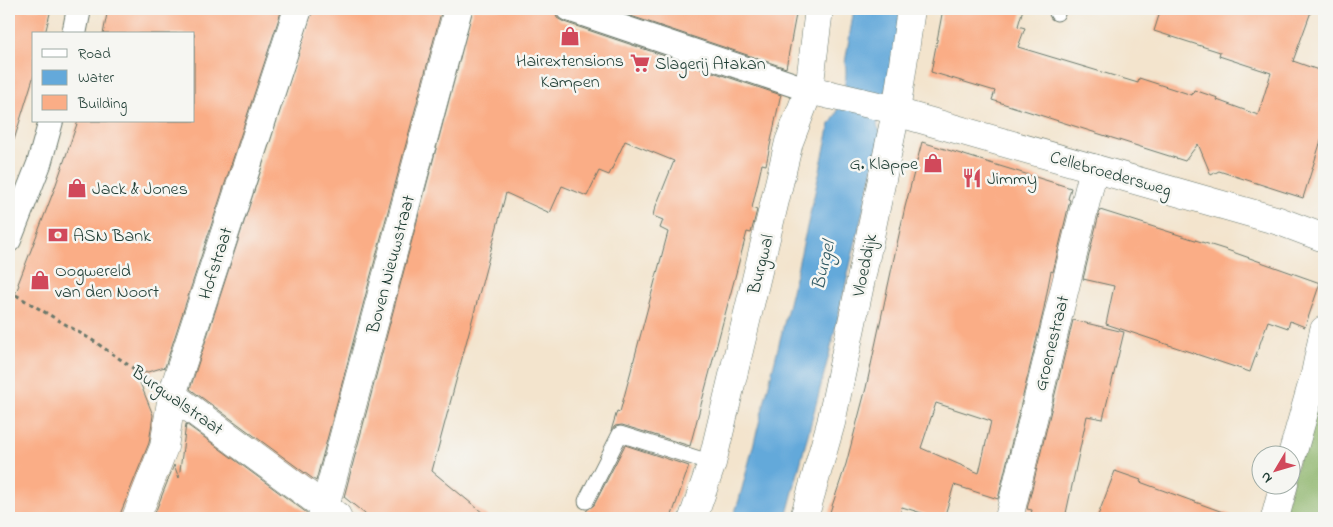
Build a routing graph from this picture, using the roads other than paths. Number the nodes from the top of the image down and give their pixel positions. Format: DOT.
graph roads {
  1 [pos="79,9"];
  2 [pos="298,9"];
  3 [pos="458,9"];
  4 [pos="568,9"];
  5 [pos="819,9"];
  6 [pos="911,9"];
  7 [pos="74,32"];
  8 [pos="818,92"];
  9 [pos="894,110"];
  10 [pos="51,122"];
  11 [pos="1094,168"];
  12 [pos="1324,238"];
  13 [pos="9,240"];
  14 [pos="1324,330"];
  15 [pos="172,395"];
  16 [pos="1295,444"];
  17 [pos="712,462"];
  18 [pos="1281,494"];
  19 [pos="586,501"];
  20 [pos="329,514"];
  21 [pos="136,518"];
  22 [pos="692,518"];
  23 [pos="804,518"];
  24 [pos="1009,518"];
  25 [pos="1275,518"];
  1 -- 7 [label="street"];
  2 -- 15 [label="street, Hofstraat"];
  3 -- 20 [label="street, Boven Nieuwstraat"];
  4 -- 8 [label="street"];
  5 -- 8 [label="street, Burgwal"];
  6 -- 9 [label="street, Vloeddijk"];
  8 -- 9 [label="street, Cellebroedersweg"];
  8 -- 17 [label="street, Burgwal"];
  9 -- 11 [label="street, Cellebroedersweg"];
  9 -- 23 [label="street, Vloeddijk"];
  10 -- 13 [label="street"];
  11 -- 12 [label="street, Cellebroedersweg"];
  11 -- 24 [label="street, Groenestraat"];
  14 -- 16 [label="street"];
  15 -- 20 [label="street, Burgwalstraat"];
  15 -- 21 [label="street, Hofstraat"];
  17 -- 19 [label="lane"];
  17 -- 22 [label="street, Burgwal"];
  18 -- 25 [label="street"];
}
